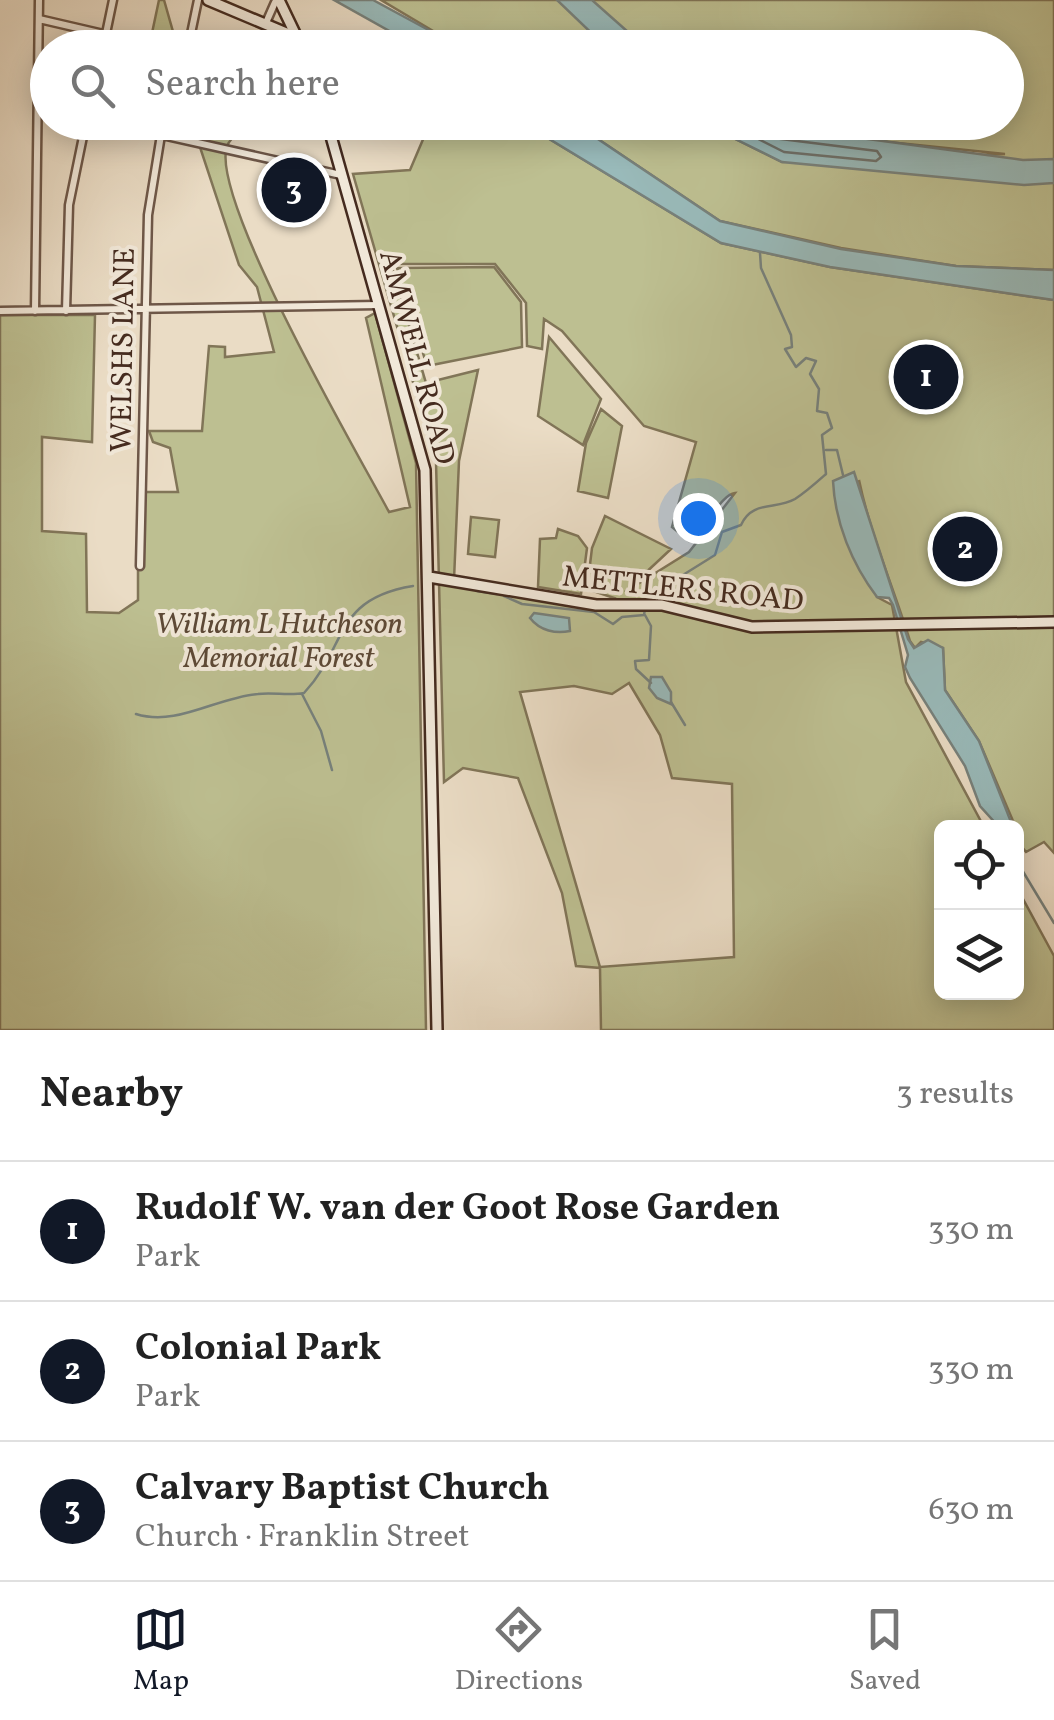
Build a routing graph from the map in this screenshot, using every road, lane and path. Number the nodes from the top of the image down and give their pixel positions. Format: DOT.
graph roads {
  1 [pos="39,0"];
  2 [pos="113,0"];
  3 [pos="198,0"];
  4 [pos="208,0"];
  5 [pos="278,0"];
  6 [pos="38,19"];
  7 [pos="265,24"];
  8 [pos="38,30"];
  9 [pos="88,30"];
  10 [pos="107,30"];
  11 [pos="192,30"];
  12 [pos="276,30"];
  13 [pos="293,30"];
  14 [pos="38,140"];
  15 [pos="82,140"];
  16 [pos="159,140"];
  17 [pos="183,140"];
  18 [pos="332,140"];
  19 [pos="342,175"];
  20 [pos="380,304"];
  21 [pos="0,311"];
  22 [pos="35,311"];
  23 [pos="66,311"];
  24 [pos="144,311"];
  25 [pos="140,566"];
  26 [pos="429,578"];
  27 [pos="1054,622"];
  28 [pos="437,1030"];
  1 -- 6 [label="street"];
  2 -- 10 [label="street"];
  3 -- 11 [label="street"];
  4 -- 7 [label="main road"];
  5 -- 7 [label="street"];
  5 -- 13 [label="main road"];
  6 -- 8 [label="street"];
  6 -- 9 [label="street"];
  7 -- 12 [label="main road"];
  14 -- 22 [label="street"];
  15 -- 23 [label="street"];
  16 -- 24 [label="street, WELSHS LANE"];
  17 -- 19 [label="street"];
  18 -- 19 [label="main road, AMWELL ROAD"];
  19 -- 20 [label="main road, AMWELL ROAD"];
  20 -- 24 [label="street"];
  20 -- 26 [label="main road, AMWELL ROAD"];
  21 -- 22 [label="street"];
  22 -- 23 [label="street"];
  23 -- 24 [label="street"];
  24 -- 25 [label="street, WELSHS LANE"];
  26 -- 27 [label="main road, METTLERS ROAD"];
  26 -- 28 [label="main road, AMWELL ROAD"];
}
